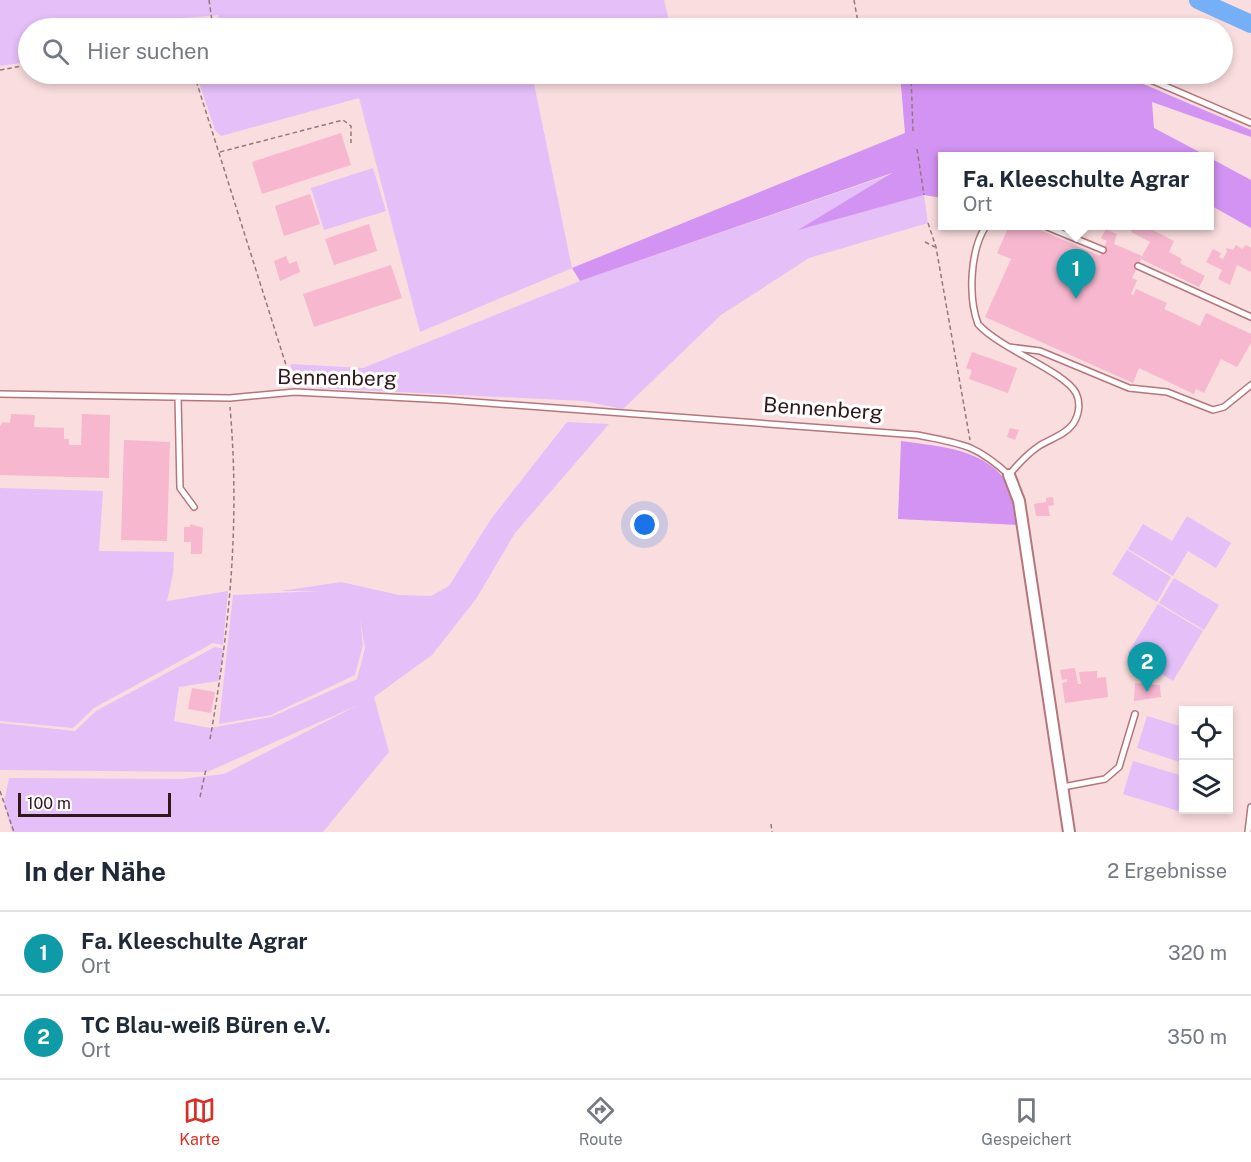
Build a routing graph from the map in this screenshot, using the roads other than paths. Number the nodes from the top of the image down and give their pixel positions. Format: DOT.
graph roads {
  1 [pos="1160,84"];
  2 [pos="1251,123"];
  3 [pos="983,230"];
  4 [pos="1057,230"];
  5 [pos="1103,250"];
  6 [pos="1138,266"];
  7 [pos="1251,317"];
  8 [pos="1007,347"];
  9 [pos="1251,385"];
  10 [pos="0,394"];
  11 [pos="178,397"];
  12 [pos="1008,475"];
  13 [pos="194,507"];
  14 [pos="1135,714"];
  15 [pos="1063,787"];
  16 [pos="1251,807"];
  17 [pos="1069,832"];
  18 [pos="1248,832"];
  1 -- 2 [label="lane"];
  3 -- 8 [label="lane"];
  4 -- 5 [label="lane"];
  6 -- 7 [label="lane"];
  8 -- 9 [label="lane"];
  8 -- 12 [label="lane"];
  10 -- 11 [label="lane, Bennenberg"];
  11 -- 12 [label="lane, Bennenberg"];
  11 -- 13 [label="lane"];
  12 -- 15 [label="street, Bennenberg"];
  14 -- 15 [label="lane"];
  15 -- 17 [label="street, Bennenberg"];
  16 -- 18 [label="lane"];
}
